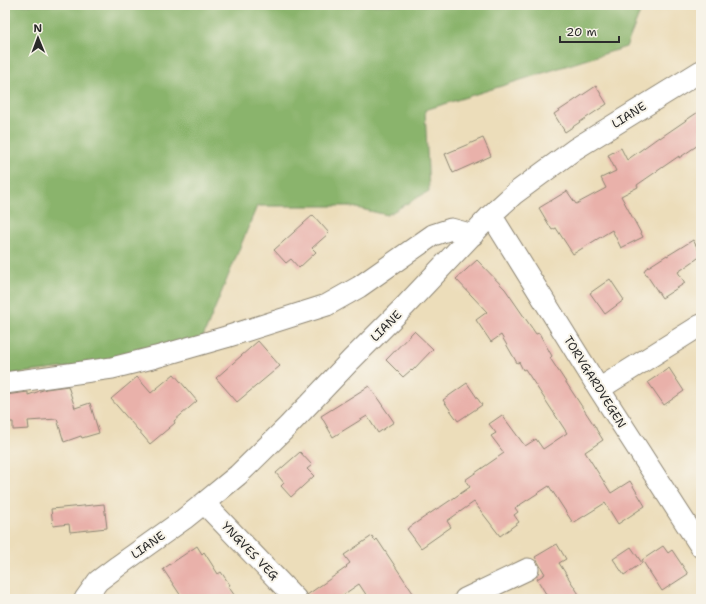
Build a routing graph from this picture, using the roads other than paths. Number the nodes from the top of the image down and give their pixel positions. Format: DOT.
graph roads {
  1 [pos="701,71"];
  2 [pos="491,215"];
  3 [pos="473,235"];
  4 [pos="701,325"];
  5 [pos="5,383"];
  6 [pos="599,389"];
  7 [pos="204,504"];
  8 [pos="701,547"];
  9 [pos="528,569"];
  10 [pos="84,599"];
  11 [pos="296,599"];
  12 [pos="465,599"];
  1 -- 2 [label="street, LIANE"];
  2 -- 3 [label="street, LIANE"];
  2 -- 6 [label="street, TORVGARDVEGEN"];
  3 -- 5 [label="street"];
  3 -- 7 [label="street, LIANE"];
  4 -- 6 [label="street"];
  6 -- 8 [label="street, TORVGARDVEGEN"];
  7 -- 10 [label="street, LIANE"];
  7 -- 11 [label="street, YNGVES VEG"];
  9 -- 12 [label="street"];
}
